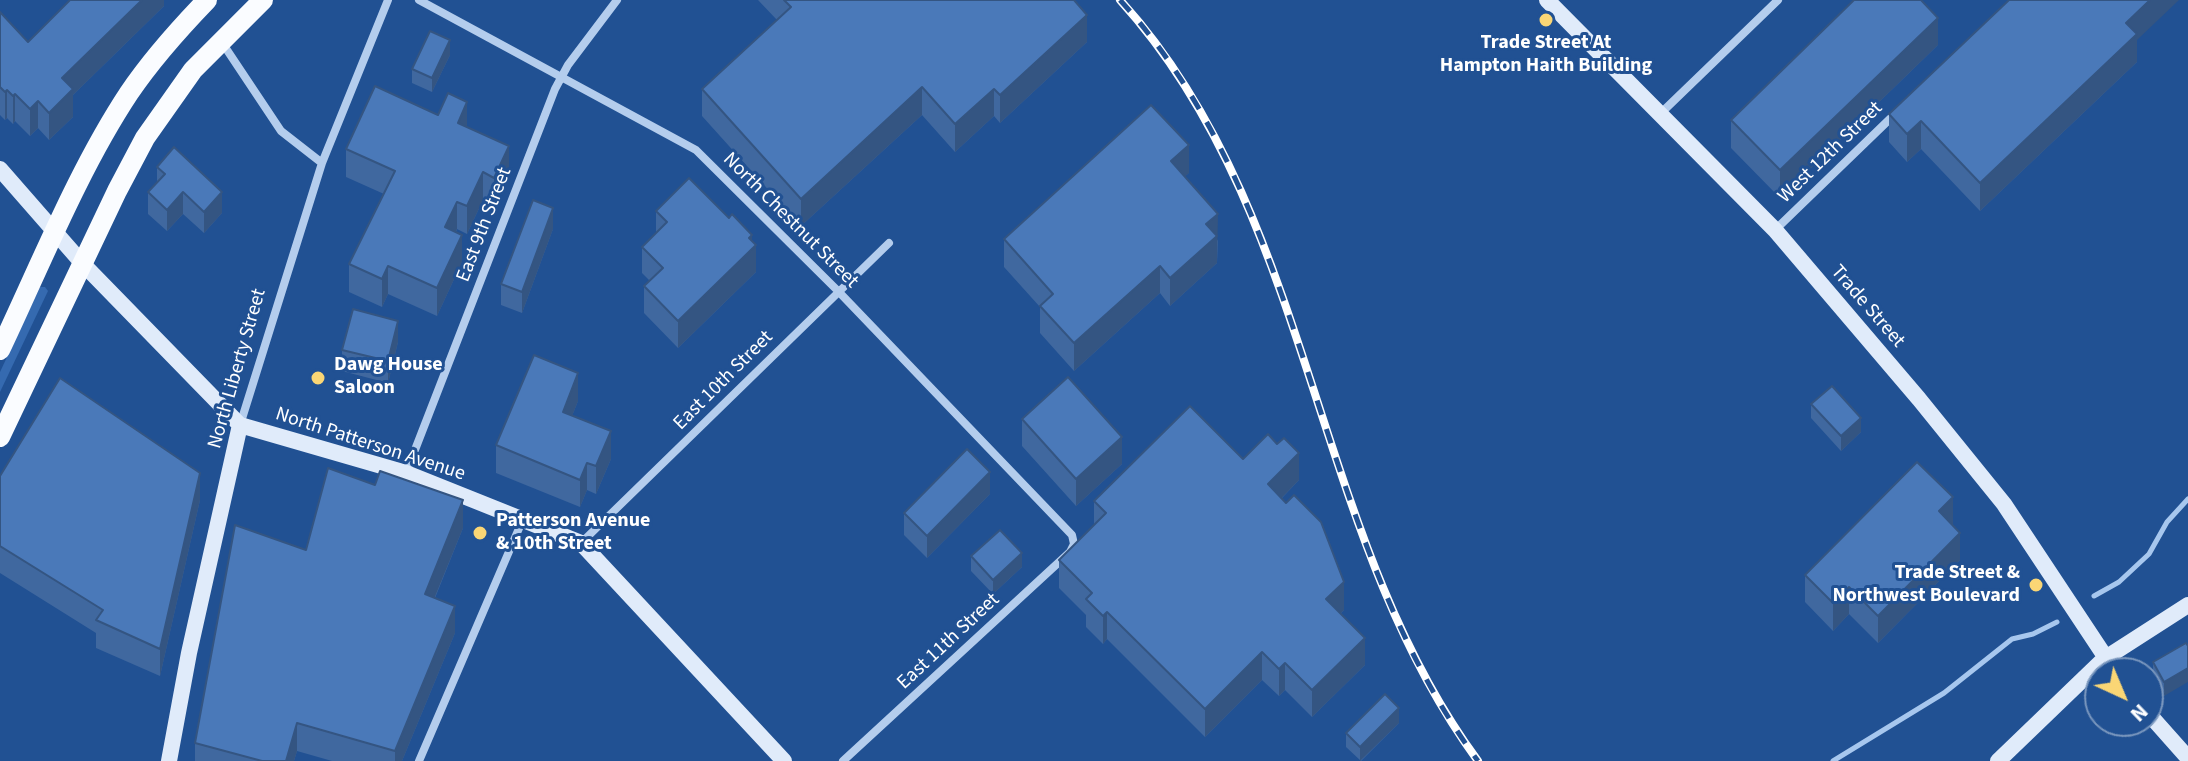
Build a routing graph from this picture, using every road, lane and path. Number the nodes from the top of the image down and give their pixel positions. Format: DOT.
graph roads {
  1 [pos="207,0"];
  2 [pos="263,0"];
  3 [pos="388,0"];
  4 [pos="419,0"];
  5 [pos="617,0"];
  6 [pos="1547,0"];
  7 [pos="1778,0"];
  8 [pos="221,40"];
  9 [pos="561,77"];
  10 [pos="1900,110"];
  11 [pos="1659,115"];
  12 [pos="322,163"];
  13 [pos="0,169"];
  14 [pos="1775,230"];
  15 [pos="56,232"];
  16 [pos="889,243"];
  17 [pos="83,264"];
  18 [pos="838,291"];
  19 [pos="0,350"];
  20 [pos="240,425"];
  21 [pos="0,437"];
  22 [pos="406,473"];
  23 [pos="523,518"];
  24 [pos="581,543"];
  25 [pos="1074,544"];
  26 [pos="2188,605"];
  27 [pos="2103,657"];
  28 [pos="2107,657"];
  29 [pos="2084,678"];
  30 [pos="2164,731"];
  31 [pos="2188,758"];
  32 [pos="169,761"];
  33 [pos="419,761"];
  34 [pos="784,761"];
  35 [pos="843,761"];
  36 [pos="1998,761"];
  1 -- 15 [label="main road"];
  2 -- 8 [label="main road"];
  3 -- 12 [label="street, North Liberty Street"];
  4 -- 9 [label="street, North Chestnut Street"];
  5 -- 9 [label="street, East 9th Street"];
  6 -- 11 [label="main road, Trade Street"];
  7 -- 11 [label="street"];
  8 -- 12 [label="street"];
  8 -- 17 [label="main road"];
  9 -- 18 [label="street, North Chestnut Street"];
  9 -- 22 [label="street, East 9th Street"];
  10 -- 14 [label="street, West 12th Street"];
  11 -- 14 [label="main road, Trade Street"];
  12 -- 20 [label="street, North Liberty Street"];
  13 -- 15 [label="main road, North Patterson Avenue"];
  14 -- 27 [label="main road, Trade Street"];
  15 -- 17 [label="main road, North Patterson Avenue"];
  15 -- 19 [label="main road"];
  16 -- 18 [label="street, East 10th Street"];
  17 -- 20 [label="main road, North Patterson Avenue"];
  17 -- 21 [label="main road"];
  18 -- 24 [label="street, East 10th Street"];
  18 -- 25 [label="street, North Chestnut Street"];
  20 -- 22 [label="main road, North Patterson Avenue"];
  20 -- 32 [label="main road, North Liberty Street"];
  22 -- 23 [label="main road, North Patterson Avenue"];
  23 -- 24 [label="main road, North Patterson Avenue"];
  23 -- 33 [label="street"];
  24 -- 34 [label="main road, North Patterson Avenue"];
  25 -- 35 [label="street, East 11th Street"];
  26 -- 28 [label="main road"];
  29 -- 36 [label="main road"];
  30 -- 31 [label="main road"];
}
